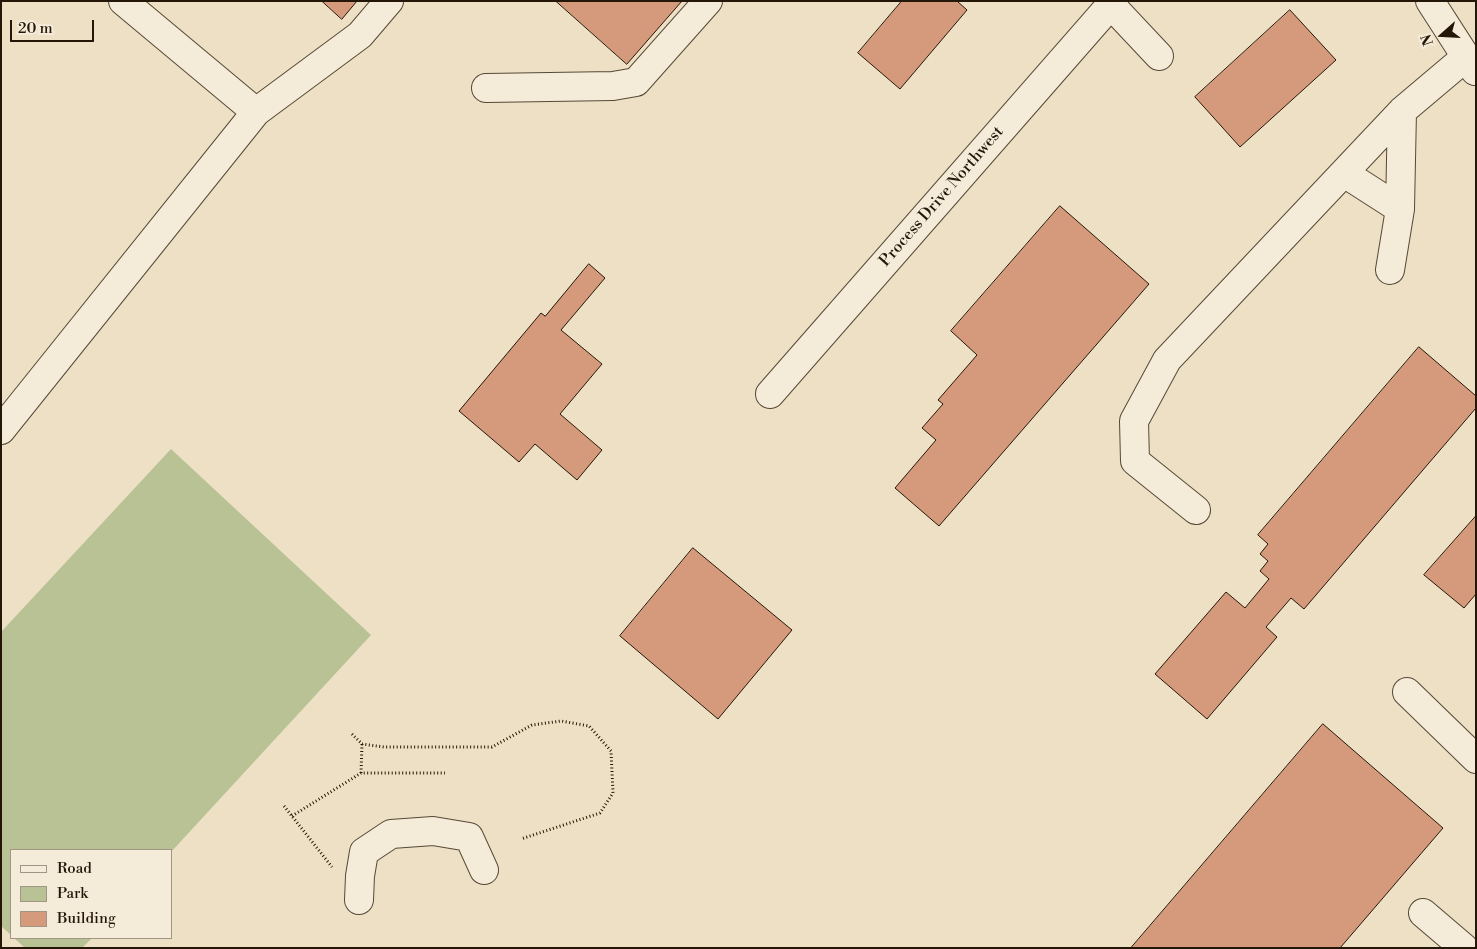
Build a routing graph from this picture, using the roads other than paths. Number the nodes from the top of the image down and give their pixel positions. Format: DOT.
graph roads {
  1 [pos="123,1"];
  2 [pos="389,1"];
  3 [pos="708,1"];
  4 [pos="1430,1"];
  5 [pos="1113,3"];
  6 [pos="1159,56"];
  7 [pos="1471,65"];
  8 [pos="486,88"];
  9 [pos="1402,111"];
  10 [pos="256,112"];
  11 [pos="1344,172"];
  12 [pos="1400,210"];
  13 [pos="1390,270"];
  14 [pos="770,394"];
  15 [pos="1,430"];
  16 [pos="1196,510"];
  17 [pos="1407,692"];
  18 [pos="1476,759"];
  19 [pos="484,870"];
  20 [pos="359,900"];
  21 [pos="1423,913"];
  22 [pos="1464,948"];
  1 -- 10 [label="street"];
  2 -- 10 [label="street"];
  3 -- 8 [label="street"];
  4 -- 7 [label="street"];
  5 -- 6 [label="street"];
  5 -- 14 [label="street, Process Drive Northwest"];
  7 -- 9 [label="street"];
  9 -- 11 [label="street"];
  9 -- 12 [label="street"];
  10 -- 15 [label="street"];
  11 -- 12 [label="street"];
  11 -- 16 [label="street"];
  12 -- 13 [label="street"];
  17 -- 18 [label="street"];
  19 -- 20 [label="street"];
  21 -- 22 [label="street"];
}
